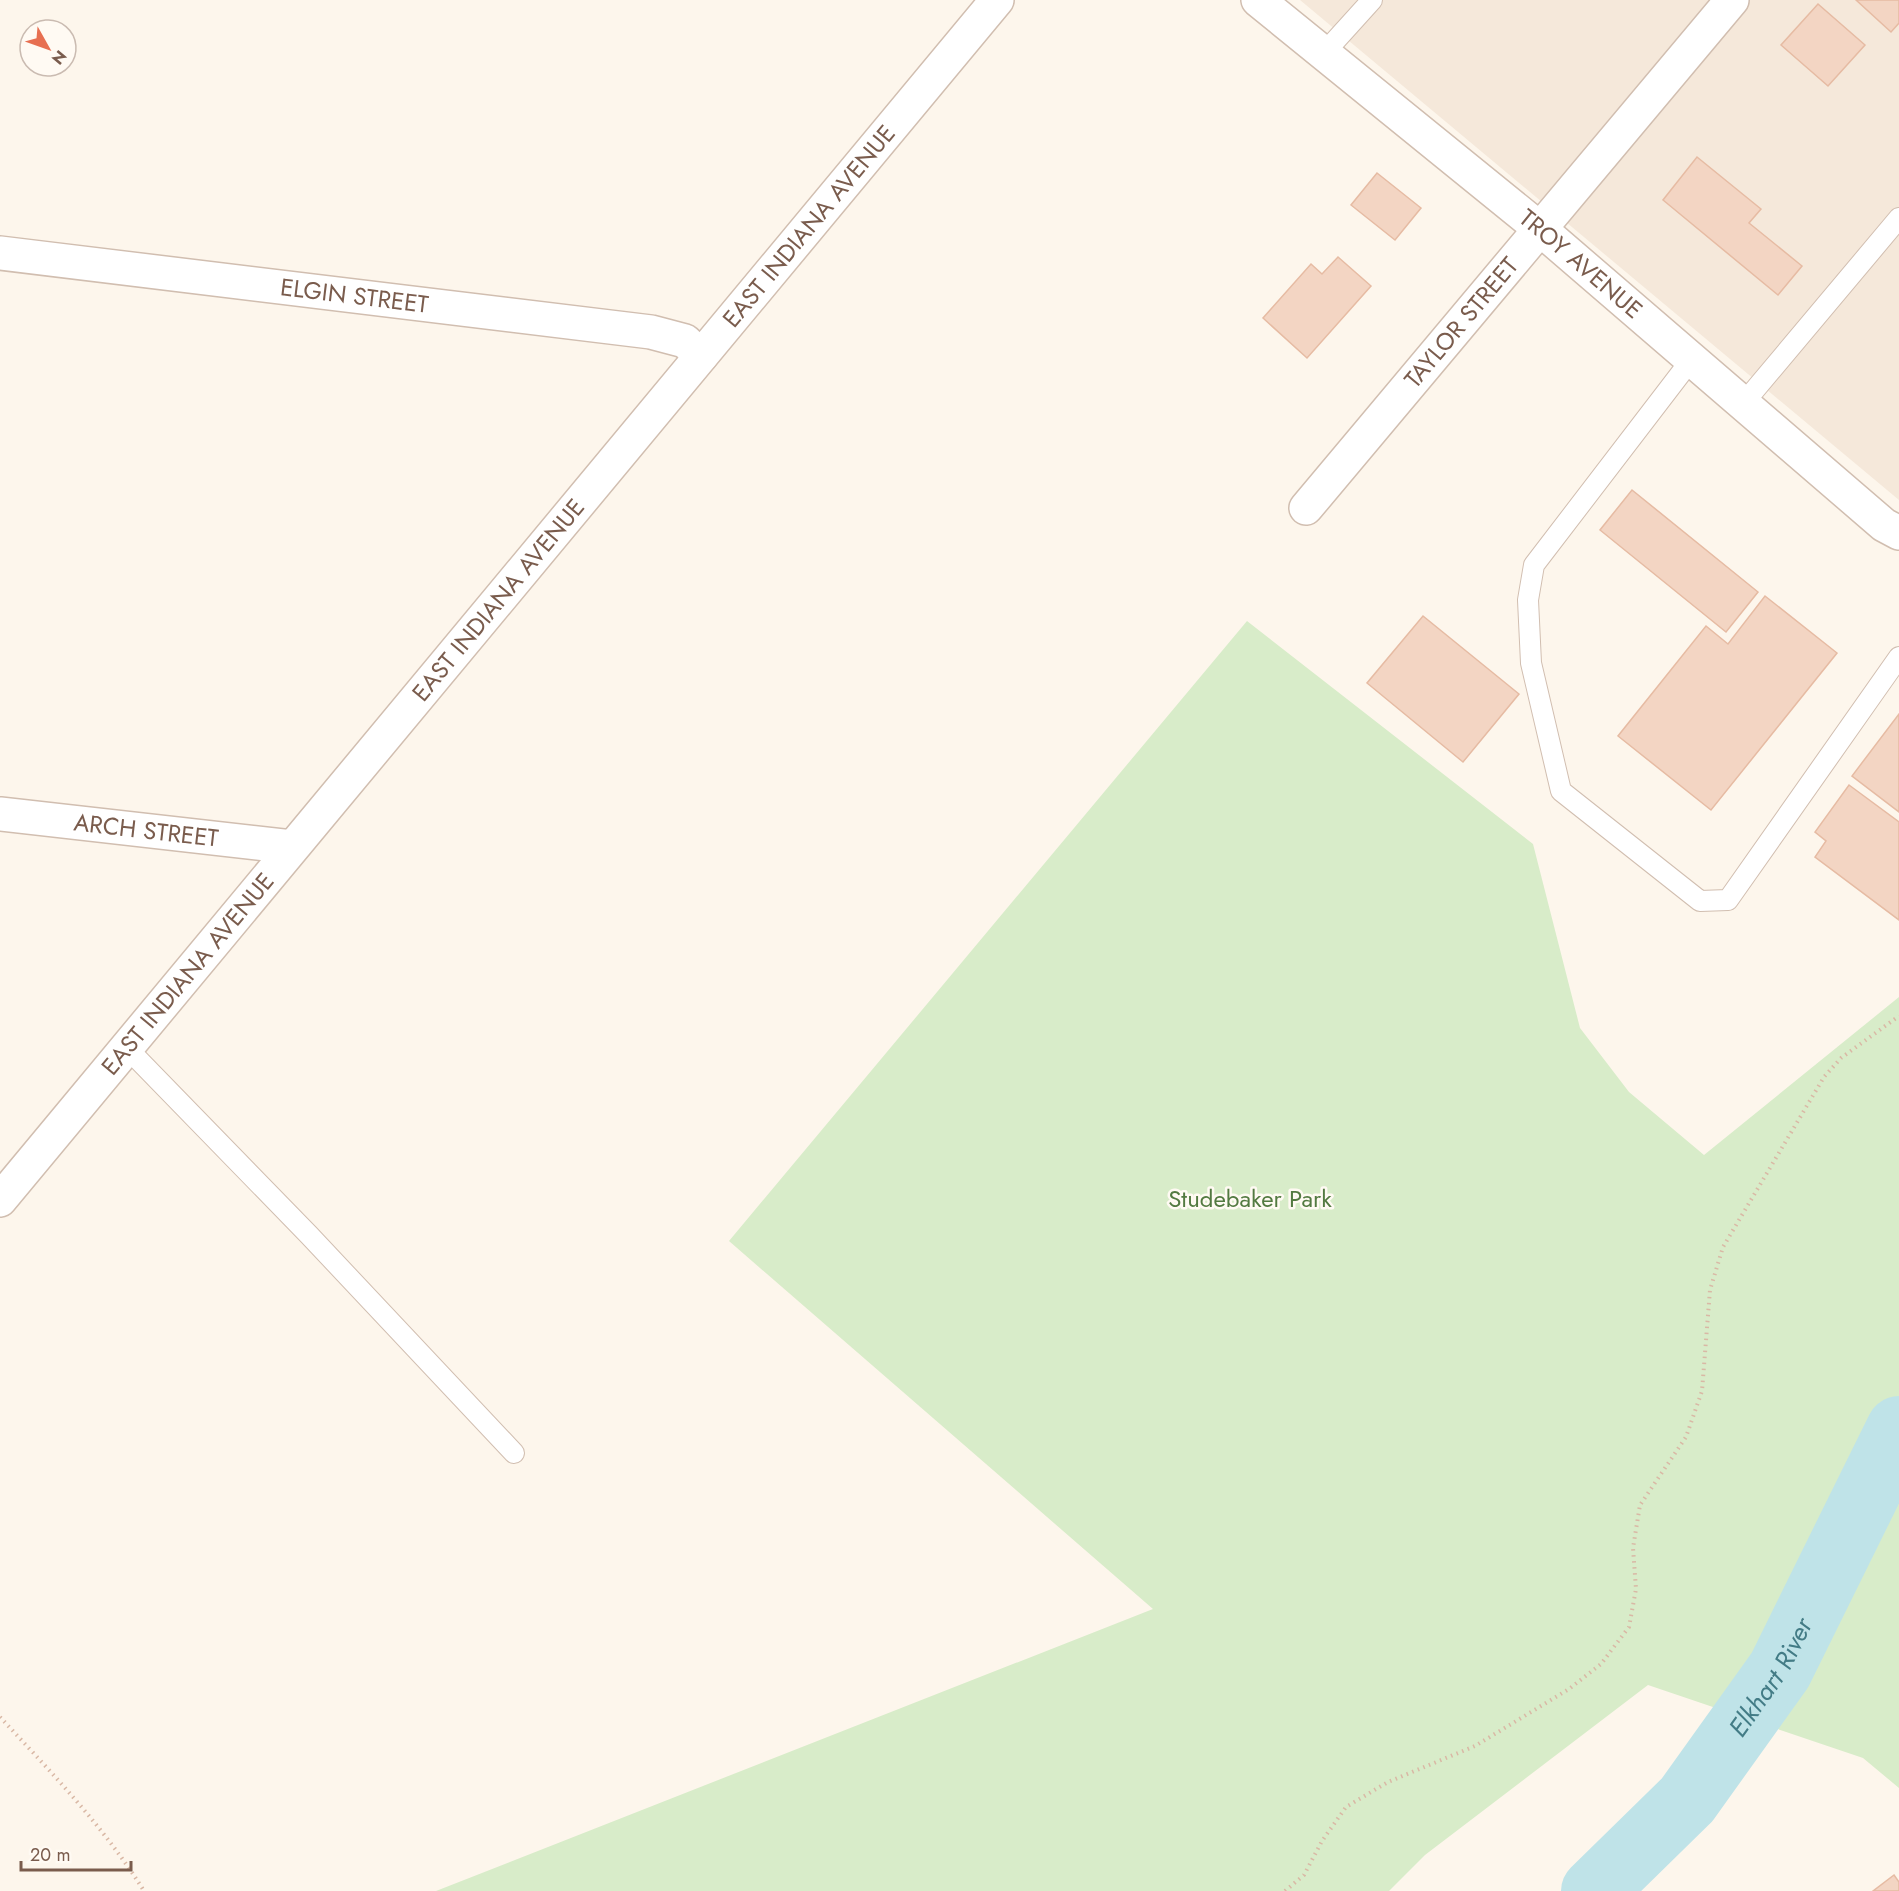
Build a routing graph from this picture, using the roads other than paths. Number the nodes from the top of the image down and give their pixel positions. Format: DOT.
graph roads {
  1 [pos="997,0"];
  2 [pos="1258,0"];
  3 [pos="1372,0"];
  4 [pos="1732,0"];
  5 [pos="1325,52"];
  6 [pos="1899,218"];
  7 [pos="1539,228"];
  8 [pos="0,253"];
  9 [pos="701,356"];
  10 [pos="1691,360"];
  11 [pos="1742,405"];
  12 [pos="1306,508"];
  13 [pos="1899,533"];
  14 [pos="1899,657"];
  15 [pos="0,814"];
  16 [pos="292,847"];
  17 [pos="126,1047"];
  18 [pos="0,1200"];
  19 [pos="514,1453"];
  1 -- 9 [label="street, EAST INDIANA AVENUE"];
  2 -- 5 [label="street, TROY AVENUE"];
  3 -- 5 [label="lane"];
  4 -- 7 [label="street, TAYLOR STREET"];
  5 -- 7 [label="street, TROY AVENUE"];
  6 -- 11 [label="lane"];
  7 -- 10 [label="street, TROY AVENUE"];
  7 -- 12 [label="street, TAYLOR STREET"];
  8 -- 9 [label="street, ELGIN STREET"];
  9 -- 16 [label="street, EAST INDIANA AVENUE"];
  10 -- 11 [label="street, TROY AVENUE"];
  10 -- 14 [label="lane"];
  11 -- 13 [label="street, TROY AVENUE"];
  15 -- 16 [label="street, ARCH STREET"];
  16 -- 17 [label="street, EAST INDIANA AVENUE"];
  17 -- 18 [label="street, EAST INDIANA AVENUE"];
  17 -- 19 [label="lane"];
}
